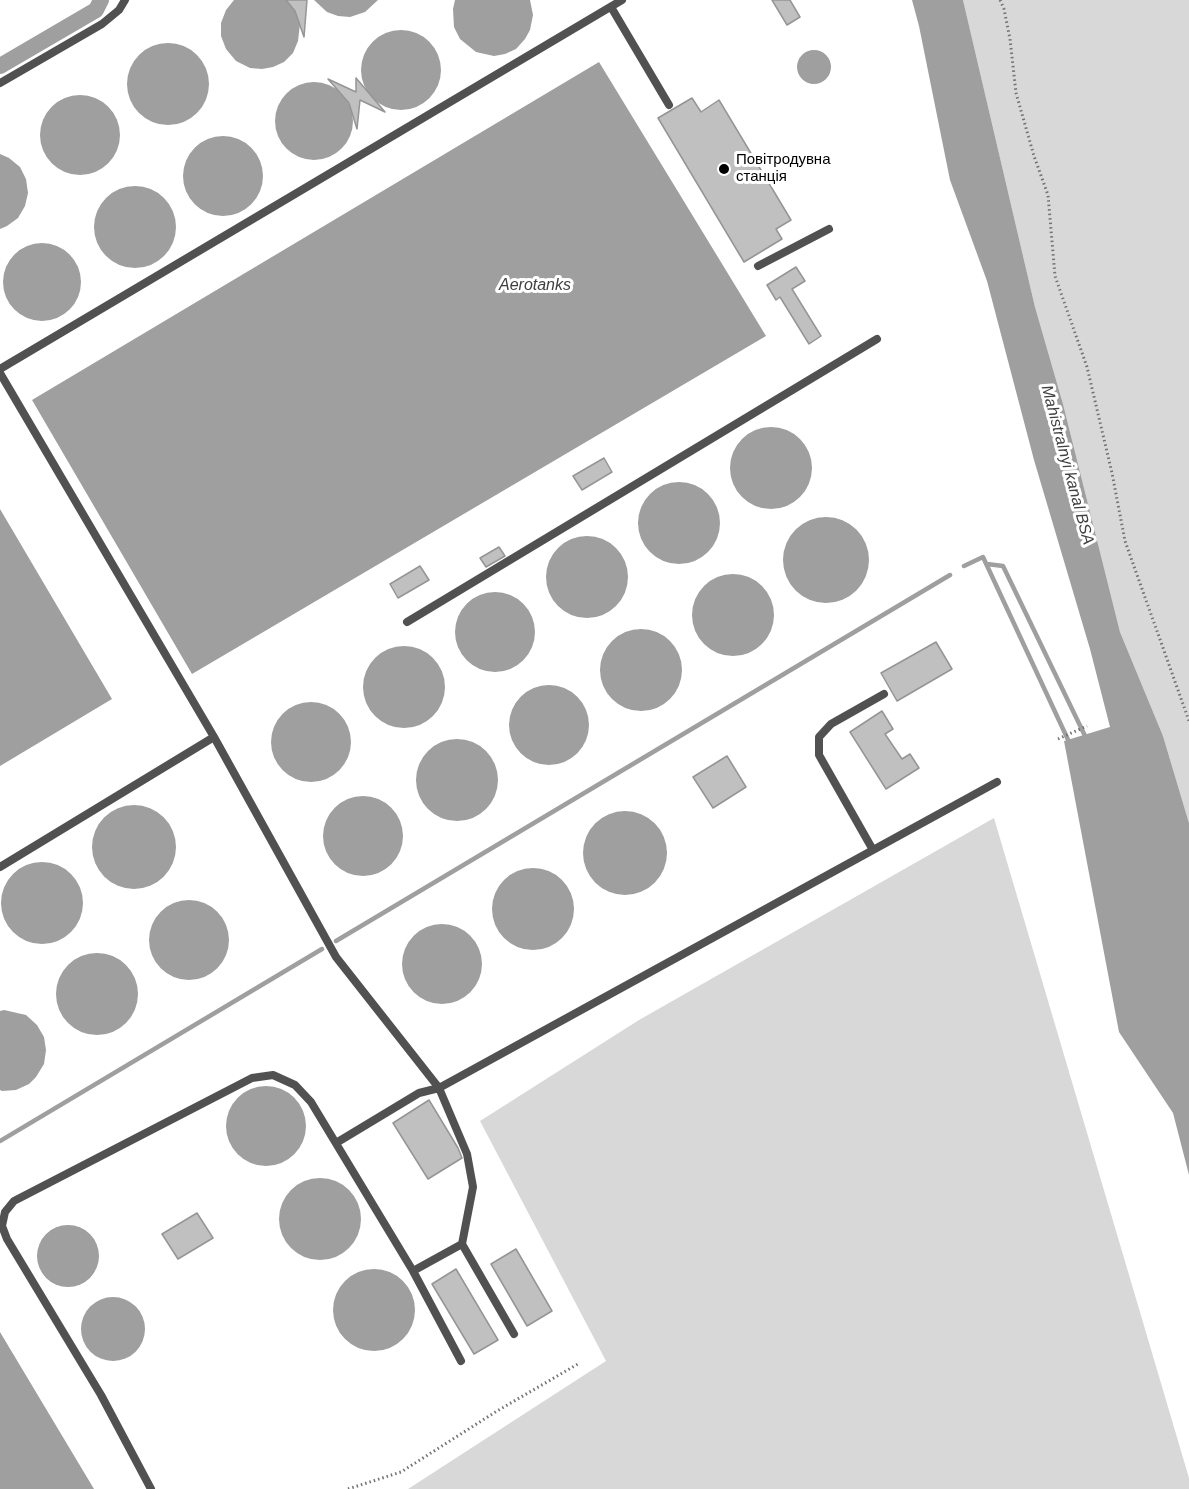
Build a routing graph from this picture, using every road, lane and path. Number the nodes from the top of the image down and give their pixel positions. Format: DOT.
graph roads {
  1 [pos="125,0"];
  2 [pos="622,0"];
  3 [pos="1000,0"];
  4 [pos="611,7"];
  5 [pos="0,83"];
  6 [pos="669,105"];
  7 [pos="829,230"];
  8 [pos="758,266"];
  9 [pos="877,339"];
  10 [pos="0,371"];
  11 [pos="407,622"];
  12 [pos="884,694"];
  13 [pos="1189,721"];
  14 [pos="1087,726"];
  15 [pos="214,737"];
  16 [pos="1058,739"];
  17 [pos="997,782"];
  18 [pos="873,850"];
  19 [pos="0,867"];
  20 [pos="439,1088"];
  21 [pos="336,1143"];
  22 [pos="462,1244"];
  23 [pos="412,1271"];
  24 [pos="514,1334"];
  25 [pos="461,1362"];
  26 [pos="578,1364"];
  27 [pos="151,1489"];
  28 [pos="348,1489"];
  1 -- 5 [label="lane"];
  2 -- 4 [label="lane"];
  3 -- 13 [label="path"];
  4 -- 6 [label="lane"];
  4 -- 10 [label="lane"];
  7 -- 8 [label="lane"];
  9 -- 11 [label="lane"];
  10 -- 15 [label="lane"];
  12 -- 18 [label="lane"];
  14 -- 16 [label="path"];
  15 -- 19 [label="lane"];
  15 -- 20 [label="lane"];
  17 -- 18 [label="lane"];
  18 -- 20 [label="lane"];
  20 -- 21 [label="lane"];
  20 -- 22 [label="lane"];
  21 -- 23 [label="lane"];
  21 -- 27 [label="lane"];
  22 -- 23 [label="lane"];
  22 -- 24 [label="lane"];
  23 -- 25 [label="lane"];
  26 -- 28 [label="path"];
}
